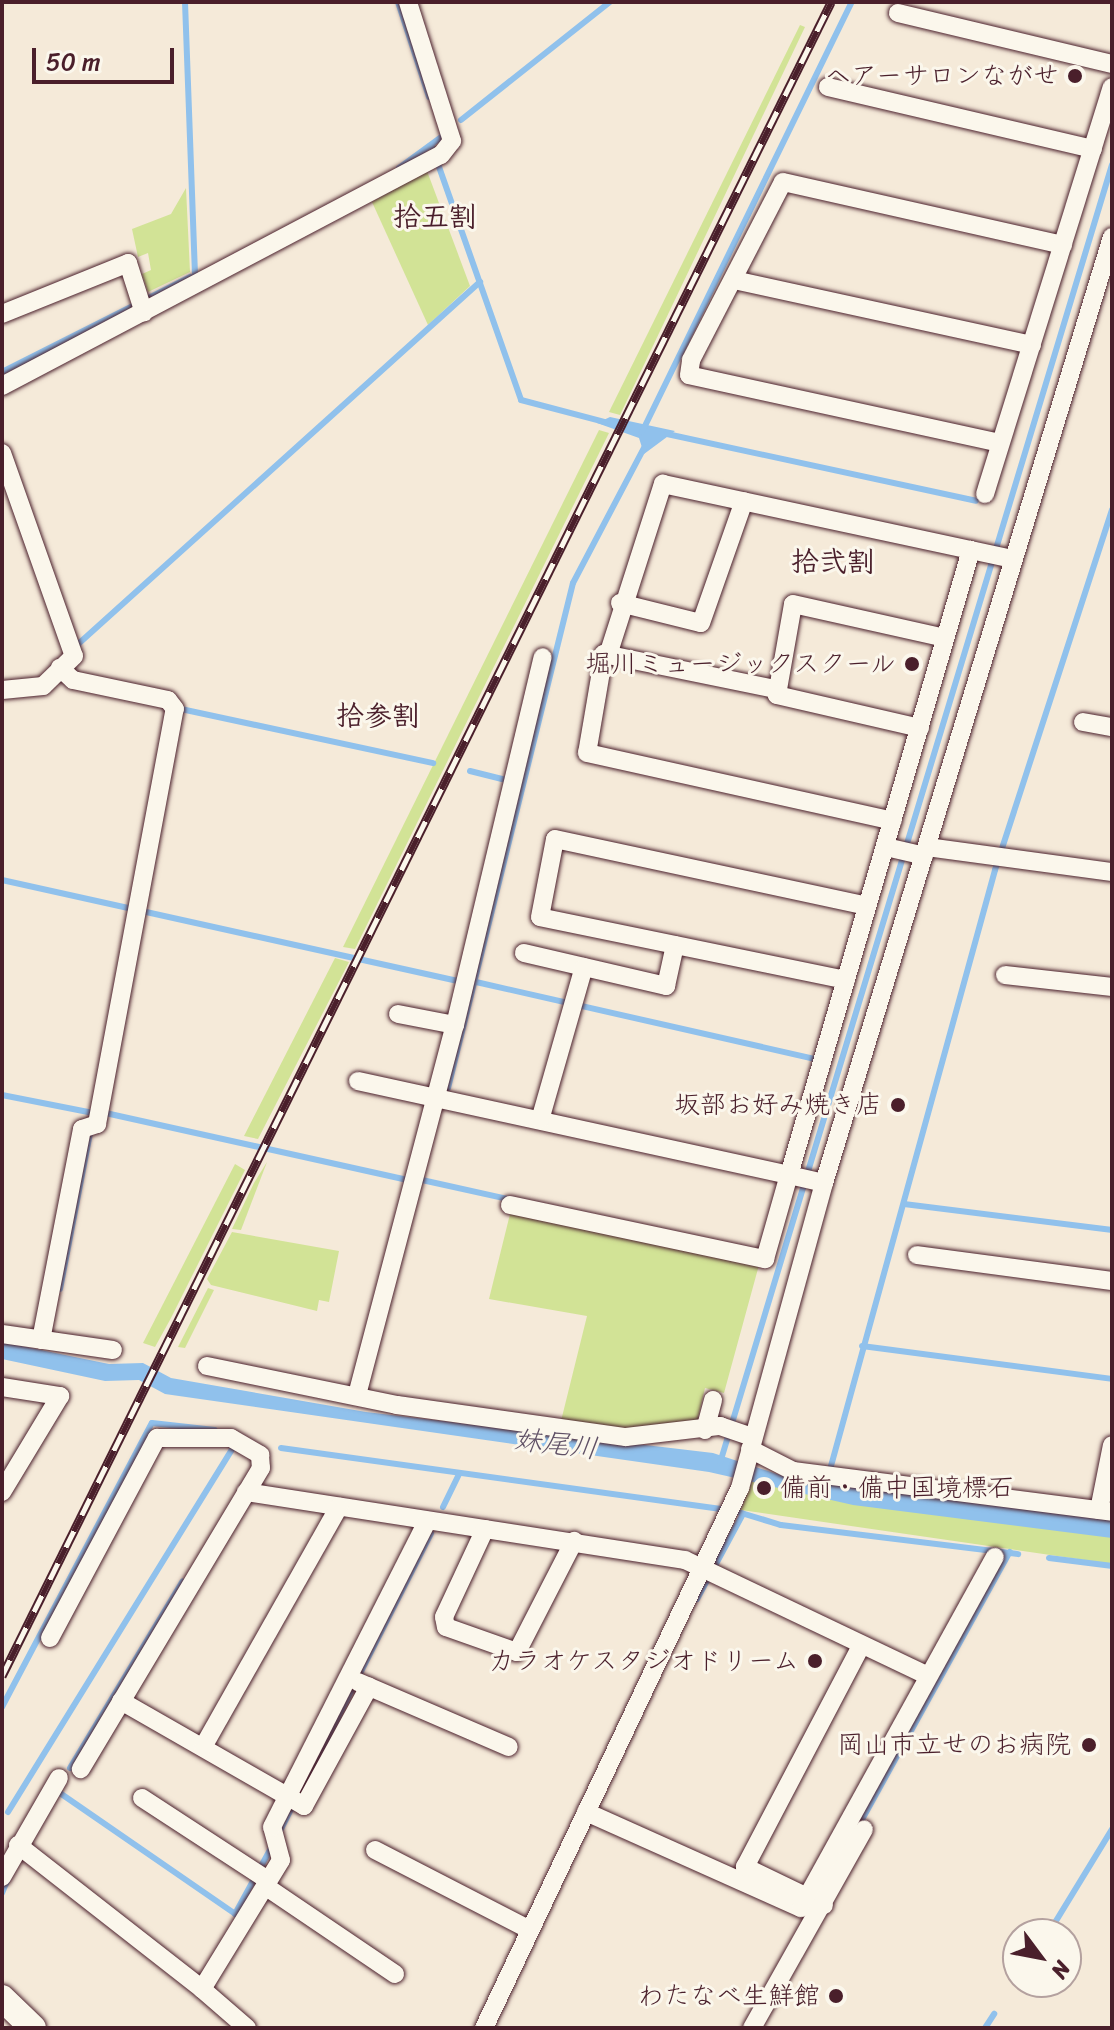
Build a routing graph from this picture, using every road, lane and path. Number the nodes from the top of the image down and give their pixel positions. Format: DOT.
graph roads {
  1 [pos="408,2"];
  2 [pos="898,13"];
  3 [pos="1112,64"];
  4 [pos="828,87"];
  5 [pos="1112,87"];
  6 [pos="1093,149"];
  7 [pos="1112,237"];
  8 [pos="1063,245"];
  9 [pos="734,280"];
  10 [pos="142,306"];
  11 [pos="2,314"];
  12 [pos="1032,345"];
  13 [pos="2,386"];
  14 [pos="1000,443"];
  15 [pos="2,453"];
  16 [pos="985,494"];
  17 [pos="744,501"];
  18 [pos="976,551"];
  19 [pos="1007,558"];
  20 [pos="620,603"];
  21 [pos="945,638"];
  22 [pos="608,655"];
  23 [pos="543,657"];
  24 [pos="52,676"];
  25 [pos="775,689"];
  26 [pos="2,690"];
  27 [pos="1083,722"];
  28 [pos="1112,727"];
  29 [pos="920,728"];
  30 [pos="893,821"];
  31 [pos="890,848"];
  32 [pos="923,853"];
  33 [pos="1112,872"];
  34 [pos="867,906"];
  35 [pos="675,945"];
  36 [pos="524,953"];
  37 [pos="584,967"];
  38 [pos="1005,975"];
  39 [pos="846,980"];
  40 [pos="1112,987"];
  41 [pos="398,1014"];
  42 [pos="455,1025"];
  43 [pos="358,1081"];
  44 [pos="437,1098"];
  45 [pos="540,1120"];
  46 [pos="793,1176"];
  47 [pos="820,1182"];
  48 [pos="510,1205"];
  49 [pos="917,1255"];
  50 [pos="1112,1281"];
  51 [pos="2,1334"];
  52 [pos="41,1340"];
  53 [pos="113,1350"];
  54 [pos="207,1366"];
  55 [pos="2,1387"];
  56 [pos="357,1395"];
  57 [pos="713,1400"];
  58 [pos="712,1428"];
  59 [pos="1112,1445"];
  60 [pos="748,1446"];
  61 [pos="2,1492"];
  62 [pos="246,1492"];
  63 [pos="339,1507"];
  64 [pos="1106,1511"];
  65 [pos="427,1521"];
  66 [pos="485,1529"];
  67 [pos="574,1541"];
  68 [pos="995,1557"];
  69 [pos="708,1571"];
  70 [pos="50,1638"];
  71 [pos="861,1646"];
  72 [pos="928,1676"];
  73 [pos="359,1682"];
  74 [pos="121,1701"];
  75 [pos="203,1747"];
  76 [pos="509,1747"];
  77 [pos="81,1769"];
  78 [pos="59,1778"];
  79 [pos="142,1798"];
  80 [pos="293,1800"];
  81 [pos="586,1812"];
  82 [pos="864,1829"];
  83 [pos="849,1843"];
  84 [pos="22,1847"];
  85 [pos="375,1850"];
  86 [pos="2,1877"];
  87 [pos="262,1878"];
  88 [pos="812,1907"];
  89 [pos="530,1930"];
  90 [pos="395,1974"];
  91 [pos="202,1989"];
  92 [pos="2,1998"];
  93 [pos="33,2028"];
  94 [pos="247,2028"];
  95 [pos="484,2028"];
  96 [pos="752,2028"];
  1 -- 10 [label="street"];
  2 -- 3 [label="street"];
  4 -- 6 [label="street"];
  5 -- 6 [label="street"];
  6 -- 8 [label="street"];
  7 -- 19 [label="street"];
  8 -- 9 [label="street"];
  8 -- 12 [label="street"];
  9 -- 12 [label="street"];
  9 -- 14 [label="street"];
  10 -- 11 [label="street"];
  10 -- 13 [label="street"];
  12 -- 14 [label="street"];
  14 -- 16 [label="street"];
  15 -- 24 [label="street"];
  17 -- 18 [label="street"];
  17 -- 20 [label="street"];
  17 -- 20 [label="street"];
  18 -- 19 [label="street"];
  18 -- 21 [label="street"];
  19 -- 32 [label="street"];
  20 -- 22 [label="street"];
  21 -- 25 [label="street"];
  21 -- 29 [label="street"];
  22 -- 25 [label="street"];
  22 -- 30 [label="street"];
  23 -- 42 [label="street"];
  24 -- 26 [label="street"];
  24 -- 52 [label="street"];
  25 -- 29 [label="street"];
  27 -- 28 [label="street"];
  29 -- 30 [label="street"];
  30 -- 31 [label="street"];
  31 -- 32 [label="street"];
  31 -- 34 [label="street"];
  32 -- 33 [label="street"];
  32 -- 47 [label="street"];
  34 -- 35 [label="street"];
  34 -- 39 [label="street"];
  35 -- 37 [label="street"];
  35 -- 39 [label="street"];
  36 -- 37 [label="street"];
  37 -- 45 [label="street"];
  38 -- 40 [label="street"];
  39 -- 46 [label="street"];
  41 -- 42 [label="street"];
  42 -- 44 [label="street"];
  43 -- 44 [label="street"];
  44 -- 45 [label="street"];
  44 -- 56 [label="street"];
  45 -- 46 [label="street"];
  46 -- 47 [label="street"];
  46 -- 48 [label="street"];
  47 -- 60 [label="street"];
  49 -- 50 [label="street"];
  51 -- 52 [label="street"];
  52 -- 53 [label="street"];
  54 -- 56 [label="street"];
  55 -- 61 [label="street"];
  56 -- 58 [label="street"];
  57 -- 58 [label="street"];
  58 -- 60 [label="street"];
  59 -- 64 [label="street"];
  60 -- 64 [label="street"];
  60 -- 69 [label="street"];
  62 -- 63 [label="street"];
  62 -- 70 [label="street"];
  62 -- 74 [label="street"];
  63 -- 65 [label="street"];
  63 -- 75 [label="street"];
  65 -- 66 [label="street"];
  65 -- 73 [label="street"];
  66 -- 67 [label="street"];
  66 -- 67 [label="street"];
  67 -- 69 [label="street"];
  68 -- 72 [label="street"];
  69 -- 71 [label="street"];
  69 -- 81 [label="street"];
  71 -- 72 [label="street"];
  71 -- 88 [label="street"];
  72 -- 83 [label="street"];
  73 -- 76 [label="street"];
  73 -- 80 [label="street"];
  74 -- 75 [label="street"];
  74 -- 77 [label="street"];
  75 -- 80 [label="street"];
  78 -- 84 [label="street"];
  79 -- 87 [label="street"];
  80 -- 87 [label="street"];
  81 -- 88 [label="street"];
  81 -- 89 [label="street"];
  82 -- 83 [label="street"];
  83 -- 88 [label="street"];
  84 -- 86 [label="street"];
  84 -- 91 [label="street"];
  85 -- 89 [label="street"];
  87 -- 90 [label="street"];
  87 -- 91 [label="street"];
  88 -- 96 [label="street"];
  89 -- 95 [label="street"];
  91 -- 94 [label="street"];
  92 -- 93 [label="main road"];
}
